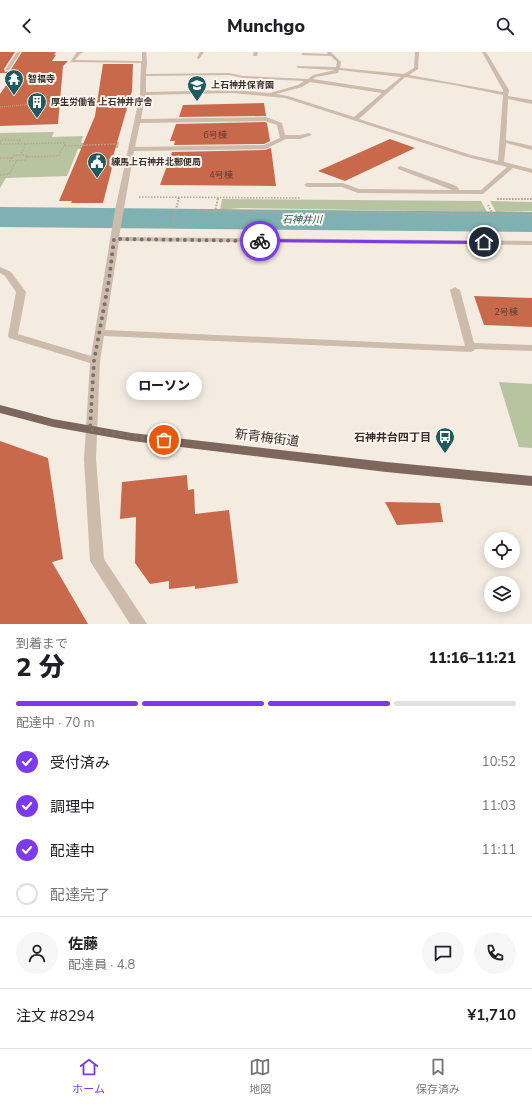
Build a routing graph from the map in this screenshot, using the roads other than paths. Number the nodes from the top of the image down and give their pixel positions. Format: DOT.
graph roads {
  1 [pos="19,52"];
  2 [pos="82,52"];
  3 [pos="144,52"];
  4 [pos="202,52"];
  5 [pos="417,52"];
  6 [pos="484,52"];
  7 [pos="302,54"];
  8 [pos="331,54"];
  9 [pos="199,58"];
  10 [pos="298,67"];
  11 [pos="144,68"];
  12 [pos="338,68"];
  13 [pos="7,69"];
  14 [pos="404,76"];
  15 [pos="308,80"];
  16 [pos="386,92"];
  17 [pos="270,94"];
  18 [pos="143,95"];
  19 [pos="505,95"];
  20 [pos="532,102"];
  21 [pos="354,120"];
  22 [pos="137,121"];
  23 [pos="309,136"];
  24 [pos="282,137"];
  25 [pos="502,142"];
  26 [pos="132,146"];
  27 [pos="532,148"];
  28 [pos="501,164"];
  29 [pos="512,166"];
  30 [pos="400,168"];
  31 [pos="532,171"];
  32 [pos="307,185"];
  33 [pos="455,192"];
  34 [pos="114,239"];
  35 [pos="532,243"];
  36 [pos="0,270"];
  37 [pos="455,290"];
  38 [pos="100,333"];
  39 [pos="470,346"];
  40 [pos="532,348"];
  41 [pos="94,361"];
  42 [pos="0,409"];
  43 [pos="90,430"];
  44 [pos="532,481"];
  45 [pos="139,624"];
  1 -- 13 [label="street"];
  2 -- 11 [label="street"];
  3 -- 11 [label="street"];
  4 -- 9 [label="street"];
  5 -- 14 [label="street"];
  6 -- 19 [label="street"];
  7 -- 8 [label="street"];
  8 -- 12 [label="street"];
  10 -- 12 [label="street"];
  11 -- 15 [label="street"];
  11 -- 18 [label="street"];
  12 -- 14 [label="street"];
  12 -- 15 [label="street"];
  14 -- 16 [label="street"];
  14 -- 19 [label="street"];
  15 -- 16 [label="street"];
  15 -- 17 [label="street"];
  16 -- 21 [label="street"];
  17 -- 18 [label="street"];
  17 -- 21 [label="street"];
  18 -- 22 [label="street"];
  19 -- 20 [label="street"];
  19 -- 25 [label="street"];
  21 -- 28 [label="street"];
  22 -- 24 [label="street"];
  22 -- 26 [label="street"];
  23 -- 24 [label="street"];
  24 -- 26 [label="street"];
  25 -- 27 [label="street"];
  25 -- 28 [label="street"];
  26 -- 34 [label="street"];
  28 -- 29 [label="street"];
  29 -- 31 [label="street"];
  29 -- 33 [label="street"];
  30 -- 33 [label="street"];
  32 -- 33 [label="street"];
  34 -- 35 [label="street"];
  34 -- 38 [label="street"];
  36 -- 41 [label="street"];
  37 -- 39 [label="street"];
  38 -- 39 [label="street"];
  38 -- 41 [label="street"];
  39 -- 40 [label="street"];
  41 -- 43 [label="street"];
  42 -- 43 [label="main road, 新青梅街道"];
  43 -- 44 [label="main road, 新青梅街道"];
  43 -- 45 [label="street"];
}
